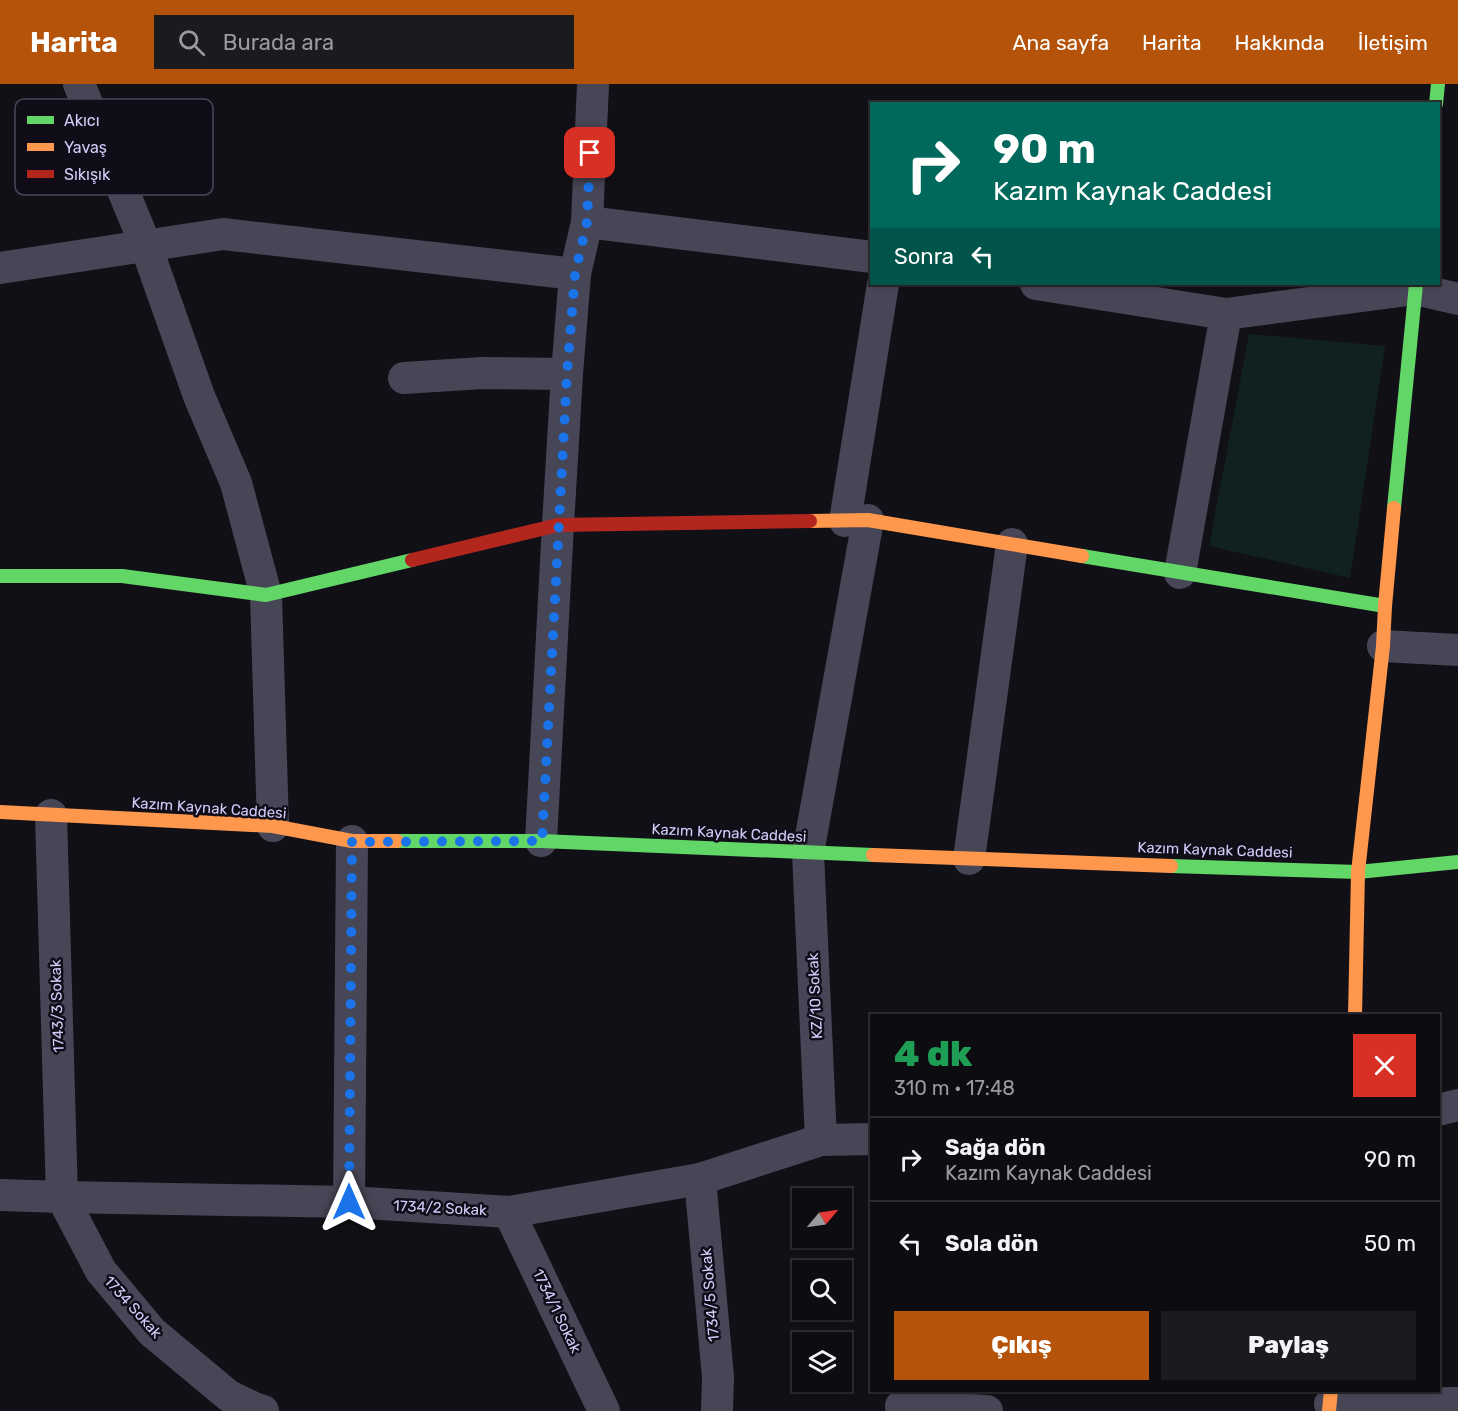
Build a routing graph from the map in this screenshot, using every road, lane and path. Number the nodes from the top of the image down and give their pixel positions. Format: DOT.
graph roads {
  1 [pos="79,84"];
  2 [pos="593,84"];
  3 [pos="1438,84"];
  4 [pos="85,99"];
  5 [pos="1436,102"];
  6 [pos="125,195"];
  7 [pos="587,222"];
  8 [pos="146,246"];
  9 [pos="870,257"];
  10 [pos="0,268"];
  11 [pos="575,274"];
  12 [pos="883,285"];
  13 [pos="1042,285"];
  14 [pos="1415,286"];
  15 [pos="1458,298"];
  16 [pos="1226,314"];
  17 [pos="567,374"];
  18 [pos="404,378"];
  19 [pos="857,520"];
  20 [pos="558,525"];
  21 [pos="1012,544"];
  22 [pos="1180,573"];
  23 [pos="0,576"];
  24 [pos="266,595"];
  25 [pos="1385,606"];
  26 [pos="1383,646"];
  27 [pos="1458,650"];
  28 [pos="0,812"];
  29 [pos="51,815"];
  30 [pos="273,826"];
  31 [pos="542,841"];
  32 [pos="352,842"];
  33 [pos="808,853"];
  34 [pos="969,859"];
  35 [pos="1458,862"];
  36 [pos="1358,872"];
  37 [pos="1355,1014"];
  38 [pos="1458,1105"];
  39 [pos="1440,1110"];
  40 [pos="870,1139"];
  41 [pos="821,1140"];
  42 [pos="700,1179"];
  43 [pos="0,1195"];
  44 [pos="62,1197"];
  45 [pos="349,1202"];
  46 [pos="509,1212"];
  47 [pos="902,1402"];
  48 [pos="1330,1402"];
  49 [pos="1458,1403"];
  50 [pos="255,1410"];
  51 [pos="604,1411"];
  52 [pos="717,1411"];
  53 [pos="987,1411"];
  1 -- 4 [label="street"];
  2 -- 7 [label="street"];
  3 -- 5 [label="street"];
  6 -- 8 [label="street"];
  7 -- 9 [label="street"];
  7 -- 11 [label="street"];
  8 -- 10 [label="street"];
  8 -- 11 [label="street"];
  8 -- 24 [label="street"];
  11 -- 17 [label="street"];
  12 -- 19 [label="street, KZ/10 Sokak"];
  13 -- 16 [label="street"];
  14 -- 15 [label="street"];
  14 -- 16 [label="street"];
  14 -- 25 [label="street"];
  16 -- 22 [label="street"];
  17 -- 18 [label="street"];
  17 -- 20 [label="street"];
  19 -- 20 [label="street"];
  19 -- 21 [label="street"];
  19 -- 33 [label="street, KZ/10 Sokak"];
  20 -- 24 [label="street"];
  20 -- 31 [label="street"];
  21 -- 22 [label="street"];
  21 -- 34 [label="street"];
  22 -- 25 [label="street"];
  23 -- 24 [label="street"];
  24 -- 30 [label="street"];
  25 -- 26 [label="street"];
  26 -- 27 [label="street"];
  26 -- 36 [label="street"];
  28 -- 29 [label="street, Kazım Kaynak Caddesi"];
  29 -- 30 [label="street, Kazım Kaynak Caddesi"];
  29 -- 44 [label="street, 1743/3 Sokak"];
  30 -- 32 [label="street, Kazım Kaynak Caddesi"];
  31 -- 32 [label="street, Kazım Kaynak Caddesi"];
  31 -- 33 [label="street, Kazım Kaynak Caddesi"];
  32 -- 45 [label="street"];
  33 -- 34 [label="street, Kazım Kaynak Caddesi"];
  33 -- 41 [label="street, KZ/10 Sokak"];
  34 -- 36 [label="street, Kazım Kaynak Caddesi"];
  35 -- 36 [label="street, Kazım Kaynak Caddesi"];
  36 -- 37 [label="street"];
  38 -- 39 [label="street"];
  40 -- 41 [label="street, 1734/2 Sokak"];
  41 -- 42 [label="street, 1734/2 Sokak"];
  42 -- 46 [label="street, 1734/2 Sokak"];
  42 -- 52 [label="street, 1734/5 Sokak"];
  43 -- 44 [label="street, 1734/2 Sokak"];
  44 -- 45 [label="street, 1734/2 Sokak"];
  44 -- 50 [label="street, 1734 Sokak"];
  45 -- 46 [label="street, 1734/2 Sokak"];
  46 -- 51 [label="street, 1734/1 Sokak"];
  47 -- 53 [label="street"];
  48 -- 49 [label="street"];
}
